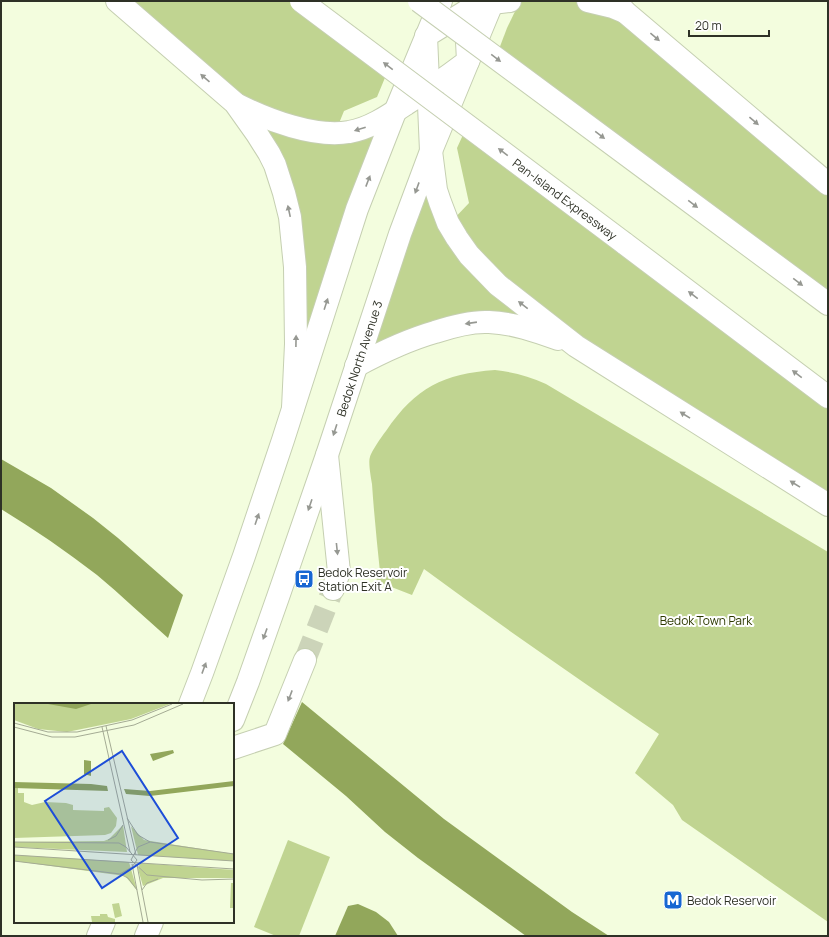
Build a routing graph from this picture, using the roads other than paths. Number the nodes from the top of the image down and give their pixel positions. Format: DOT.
graph roads {
  1 [pos="117,1"];
  2 [pos="301,1"];
  3 [pos="419,1"];
  4 [pos="441,1"];
  5 [pos="588,1"];
  6 [pos="499,2"];
  7 [pos="465,6"];
  8 [pos="621,6"];
  9 [pos="426,36"];
  10 [pos="468,61"];
  11 [pos="428,90"];
  12 [pos="235,104"];
  13 [pos="395,112"];
  14 [pos="431,151"];
  15 [pos="828,184"];
  16 [pos="828,304"];
  17 [pos="576,346"];
  18 [pos="356,366"];
  19 [pos="828,397"];
  20 [pos="293,408"];
  21 [pos="327,455"];
  22 [pos="828,505"];
  23 [pos="333,589"];
  24 [pos="305,660"];
  25 [pos="190,703"];
  26 [pos="234,717"];
  27 [pos="234,748"];
  28 [pos="104,923"];
  29 [pos="152,923"];
  30 [pos="98,936"];
  31 [pos="146,936"];
  12 -- 1 [label="main road, one-way"];
  19 -- 2 [label="main road, Pan-Island Expressway, one-way, bridge"];
  3 -- 16 [label="main road, one-way, bridge"];
  4 -- 9 [label="main road"];
  5 -- 8 [label="main road"];
  6 -- 7 [label="main road"];
  6 -- 10 [label="main road, Bedok North Avenue 3"];
  7 -- 9 [label="main road"];
  7 -- 10 [label="main road"];
  8 -- 15 [label="main road, one-way"];
  9 -- 11 [label="main road"];
  9 -- 13 [label="main road"];
  10 -- 11 [label="main road"];
  10 -- 14 [label="main road, Bedok North Avenue 3"];
  11 -- 13 [label="main road"];
  11 -- 14 [label="main road"];
  13 -- 12 [label="main road, one-way"];
  20 -- 12 [label="main road, one-way"];
  20 -- 13 [label="main road, one-way"];
  17 -- 14 [label="main road, one-way"];
  14 -- 18 [label="main road, Bedok North Avenue 3, one-way"];
  17 -- 18 [label="main road, one-way"];
  22 -- 17 [label="main road, one-way"];
  18 -- 21 [label="main road, Bedok North Avenue 3, one-way"];
  25 -- 20 [label="main road, one-way"];
  21 -- 23 [label="main road, one-way"];
  21 -- 26 [label="main road, Bedok North Avenue 3, one-way"];
  24 -- 27 [label="main road, one-way"];
  28 -- 30 [label="main road"];
  29 -- 31 [label="main road"];
}
